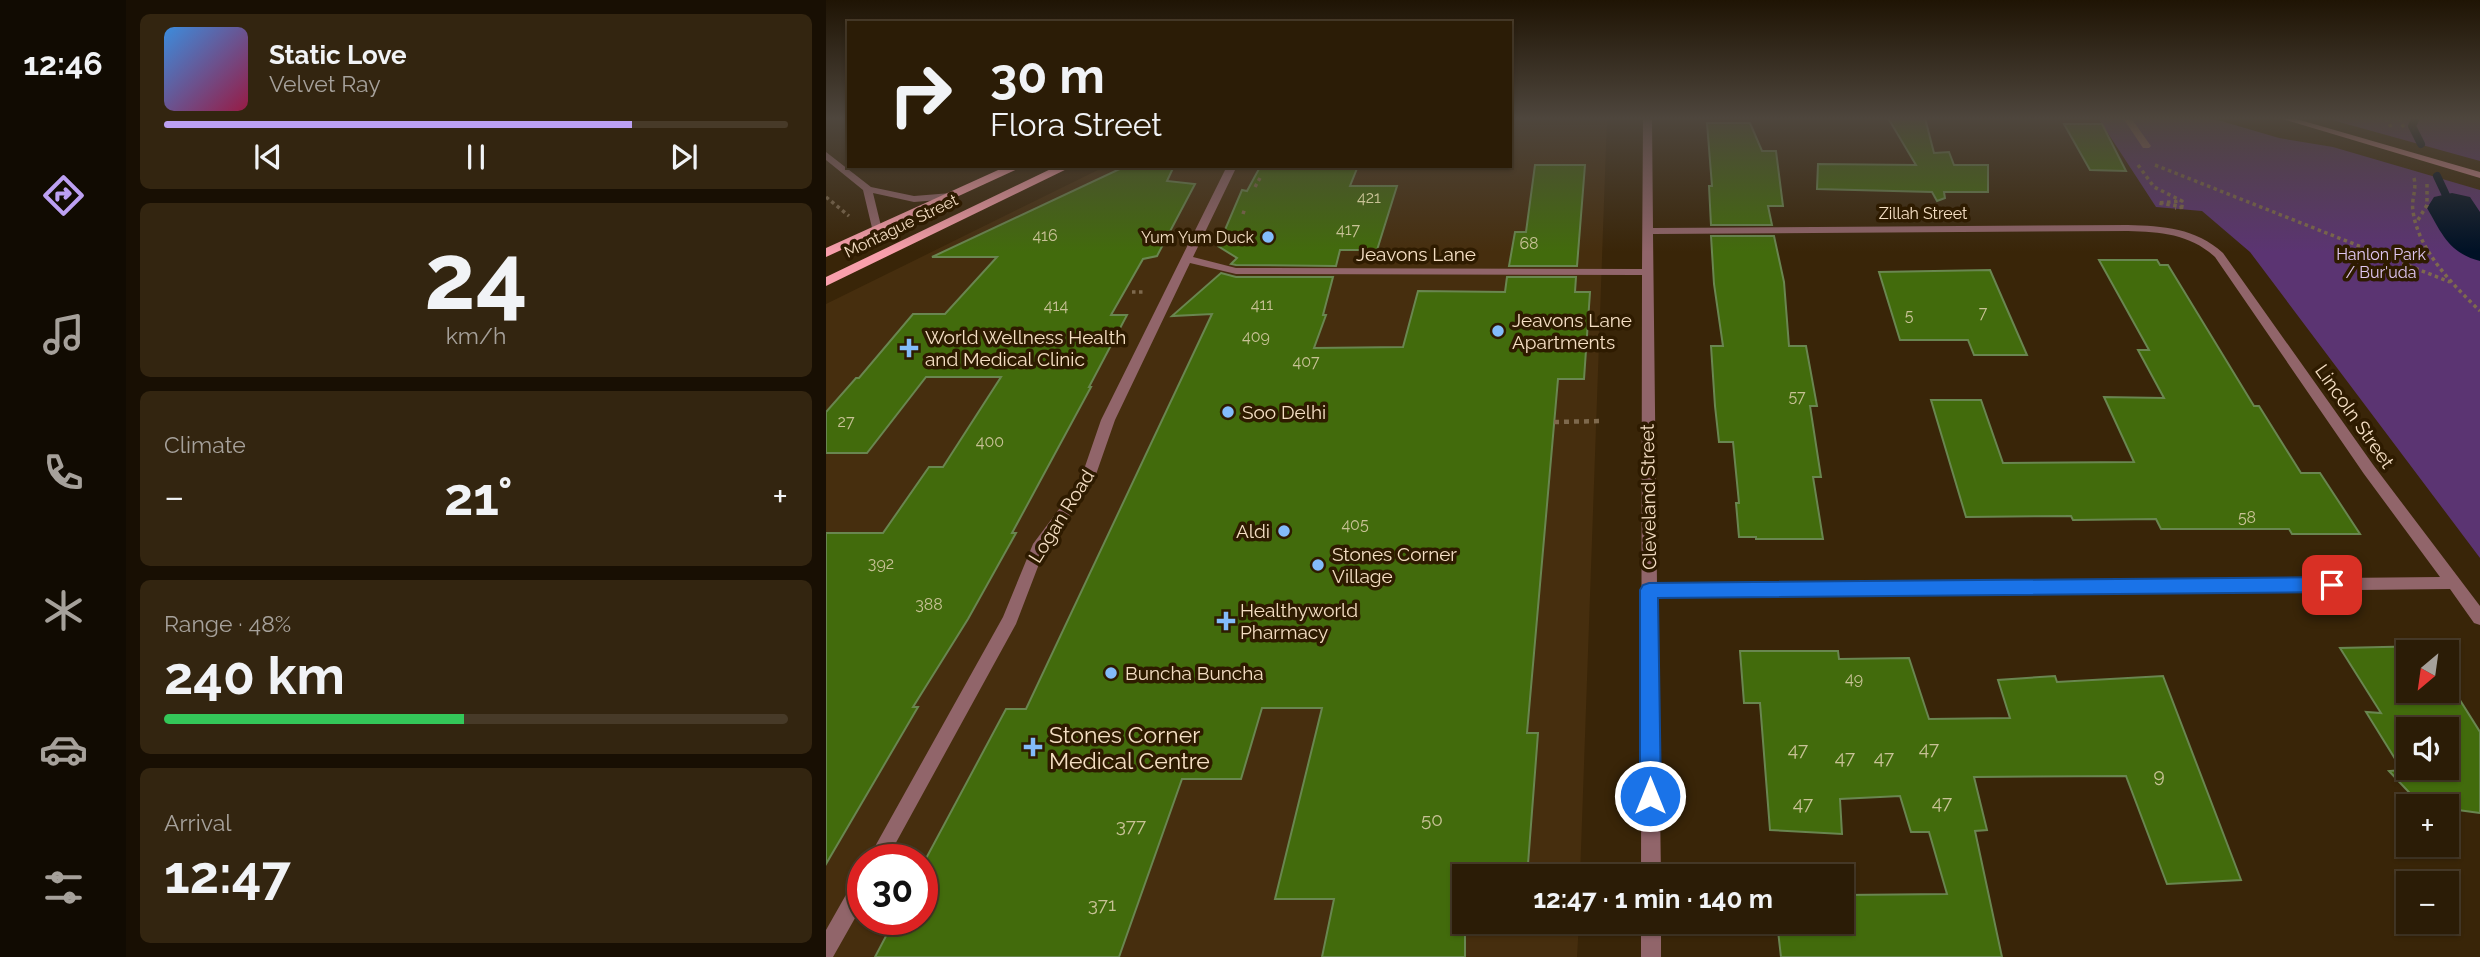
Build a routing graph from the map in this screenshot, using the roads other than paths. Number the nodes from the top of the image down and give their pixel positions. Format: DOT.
graph roads {
  1 [pos="835,163"];
  2 [pos="1647,163"];
  3 [pos="2438,163"];
  4 [pos="1014,168"];
  5 [pos="1063,168"];
  6 [pos="1231,168"];
  7 [pos="2480,175"];
  8 [pos="867,189"];
  9 [pos="951,197"];
  10 [pos="877,230"];
  11 [pos="1648,231"];
  12 [pos="2197,238"];
  13 [pos="826,253"];
  14 [pos="1186,259"];
  15 [pos="1647,272"];
  16 [pos="826,282"];
  17 [pos="2453,583"];
  18 [pos="1649,590"];
  19 [pos="2480,618"];
  20 [pos="885,844"];
  21 [pos="1651,864"];
  22 [pos="847,913"];
  23 [pos="1651,934"];
  24 [pos="826,950"];
  25 [pos="1651,957"];
  1 -- 8 [label="street"];
  2 -- 11 [label="street, Cleveland Street"];
  3 -- 7 [label="main road"];
  4 -- 9 [label="main road, Montague Street"];
  5 -- 16 [label="main road, Montague Street"];
  6 -- 14 [label="street, Logan Road"];
  8 -- 9 [label="street"];
  8 -- 10 [label="street"];
  9 -- 10 [label="main road, Montague Street"];
  10 -- 13 [label="main road, Montague Street"];
  11 -- 12 [label="street, Zillah Street"];
  11 -- 15 [label="street, Cleveland Street"];
  12 -- 17 [label="street, Lincoln Street"];
  14 -- 15 [label="street, Jeavons Lane"];
  14 -- 20 [label="street, Logan Road"];
  15 -- 18 [label="street, Cleveland Street"];
  17 -- 18 [label="street"];
  17 -- 19 [label="street, Lincoln Street"];
  18 -- 21 [label="street, Cleveland Street"];
  22 -- 24 [label="street"];
  23 -- 25 [label="street"];
}
